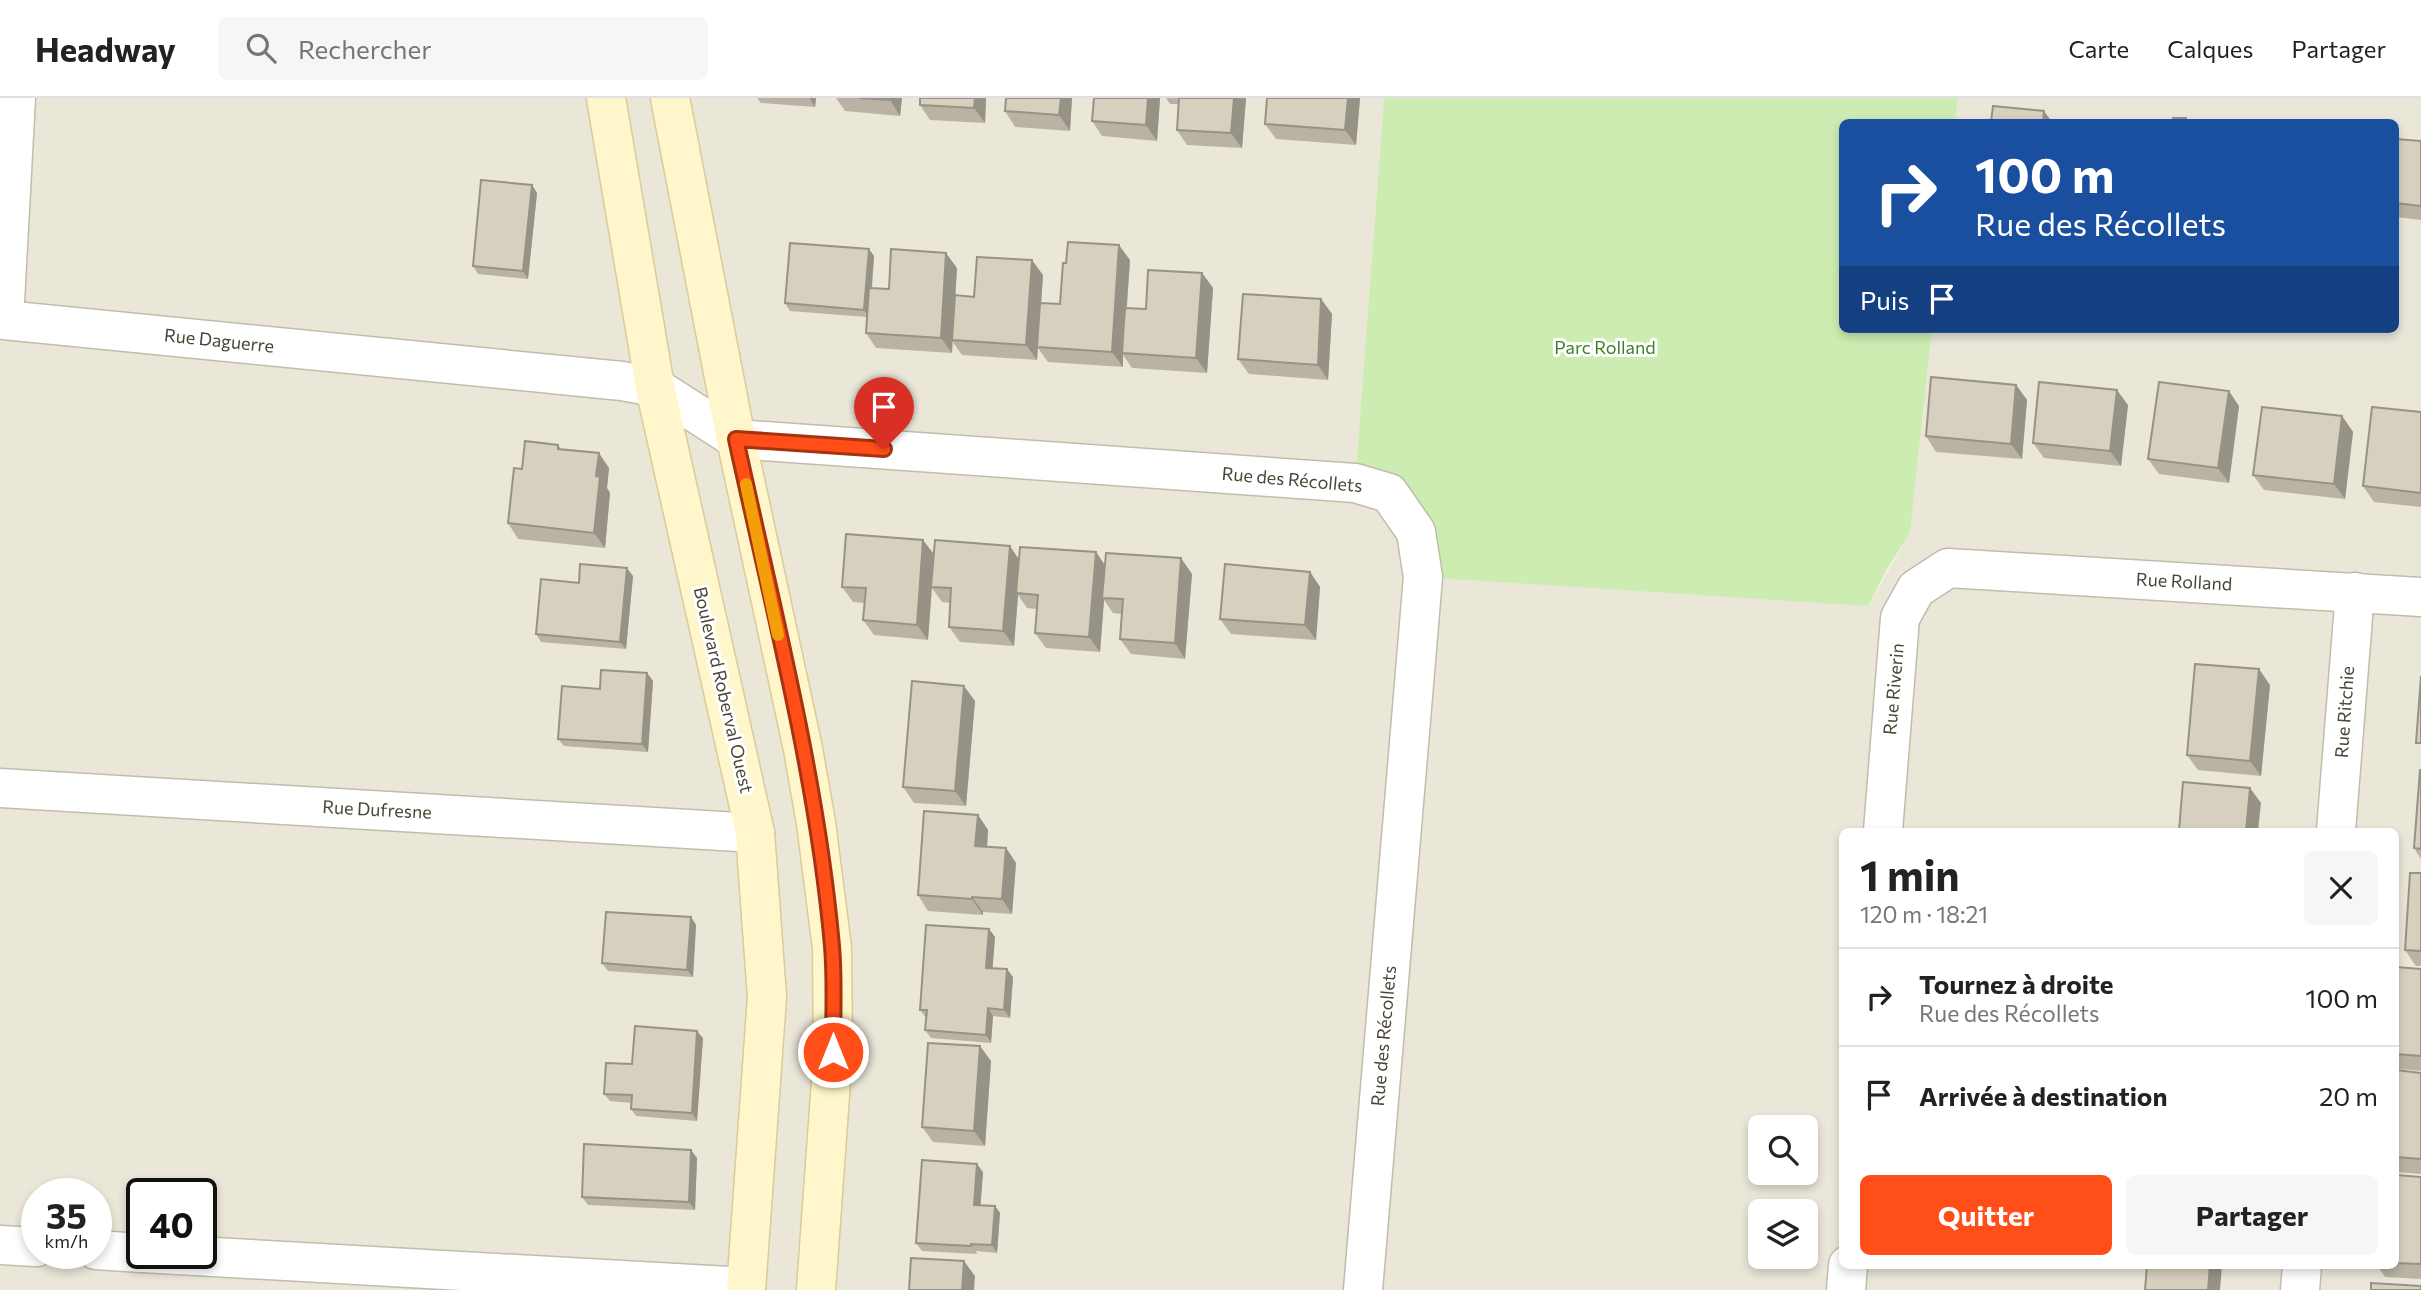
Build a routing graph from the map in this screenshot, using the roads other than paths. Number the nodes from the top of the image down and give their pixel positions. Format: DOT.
graph roads {
  1 [pos="16,98"];
  2 [pos="606,98"];
  3 [pos="670,98"];
  4 [pos="655,387"];
  5 [pos="736,439"];
  6 [pos="1948,568"];
  7 [pos="2355,592"];
  8 [pos="2421,597"];
  9 [pos="0,788"];
  10 [pos="1883,828"];
  11 [pos="2336,828"];
  12 [pos="755,833"];
  13 [pos="0,1245"];
  14 [pos="21,1246"];
  15 [pos="217,1257"];
  16 [pos="1848,1269"];
  17 [pos="2302,1269"];
  18 [pos="746,1289"];
  19 [pos="816,1290"];
  20 [pos="1363,1290"];
  21 [pos="1846,1290"];
  22 [pos="2300,1290"];
  1 -- 4 [label="street, Rue Daguerre"];
  2 -- 4 [label="street, Boulevard Roberval Ouest"];
  3 -- 5 [label="street"];
  4 -- 5 [label="street, Rue des Récollets"];
  4 -- 12 [label="street, Boulevard Roberval Ouest"];
  5 -- 19 [label="street"];
  5 -- 20 [label="street, Rue des Récollets"];
  6 -- 7 [label="street, Rue Rolland"];
  6 -- 10 [label="street, Rue Riverin"];
  7 -- 8 [label="street, Rue Rolland"];
  7 -- 11 [label="street, Rue Ritchie"];
  9 -- 12 [label="street, Rue Dufresne"];
  12 -- 18 [label="street, Boulevard Roberval Ouest"];
  13 -- 14 [label="street"];
  15 -- 18 [label="street"];
  16 -- 21 [label="street"];
  17 -- 22 [label="street"];
}
